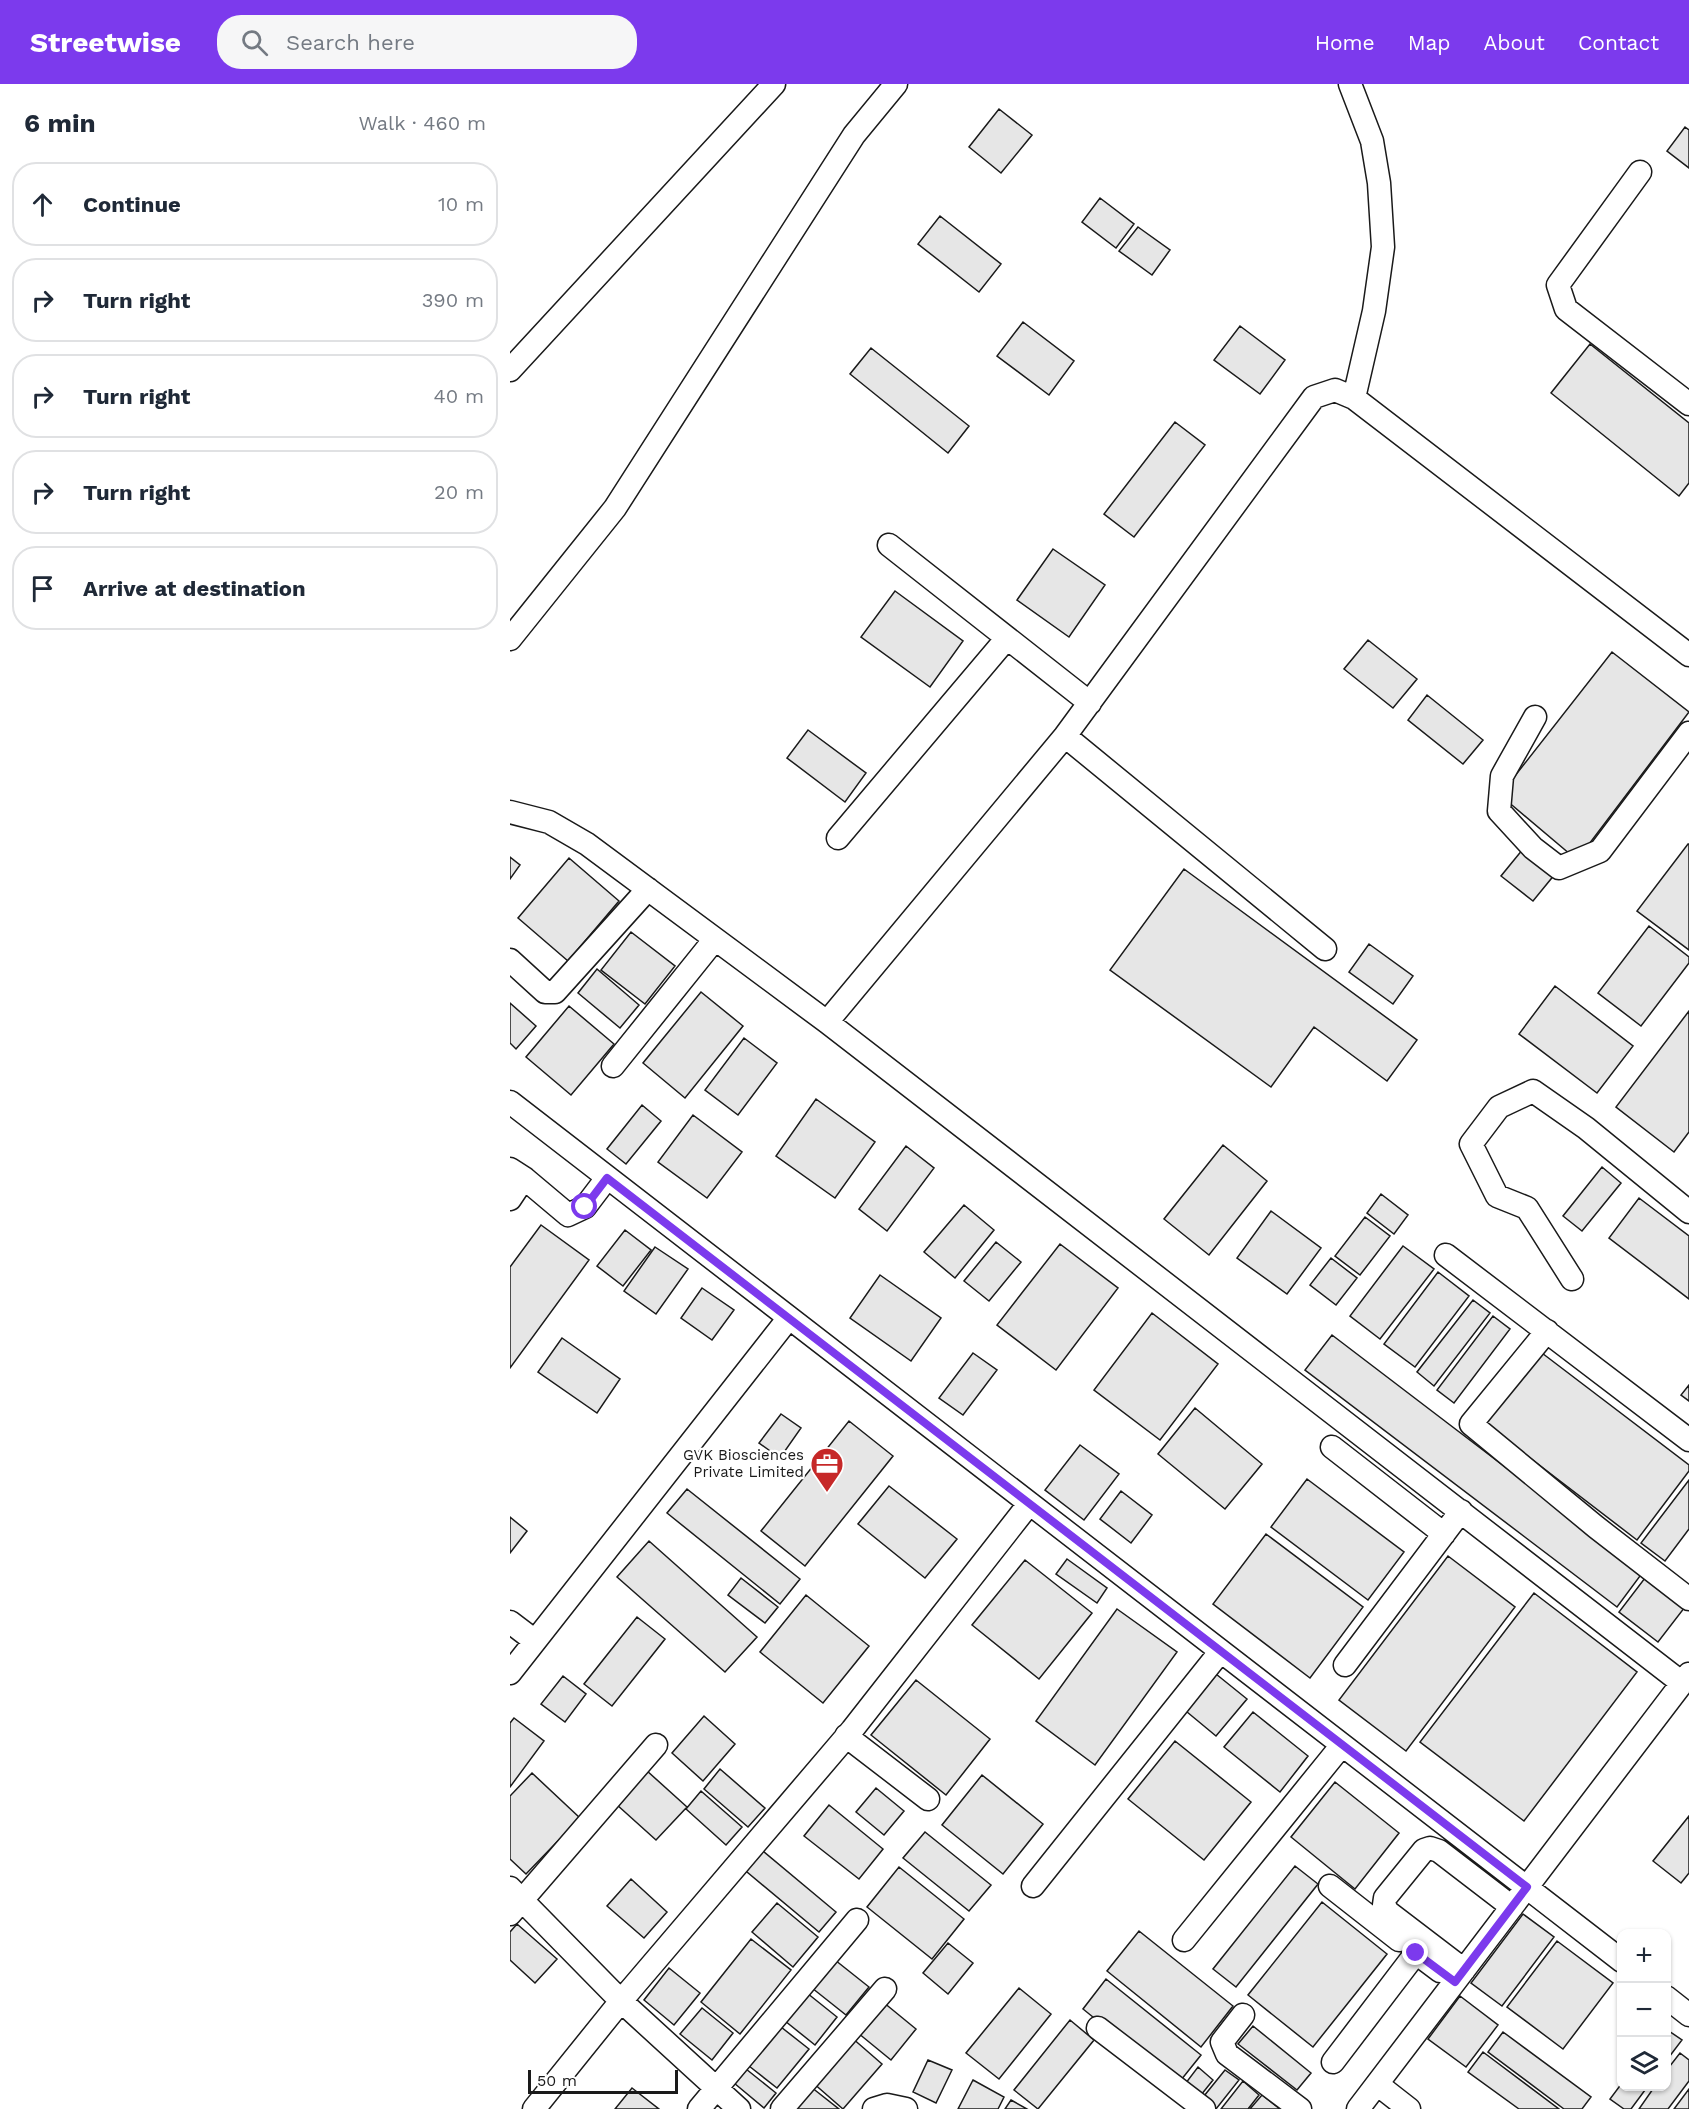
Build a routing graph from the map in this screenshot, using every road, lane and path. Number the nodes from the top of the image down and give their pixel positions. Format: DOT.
graph roads {
  1 [pos="774,84"];
  2 [pos="896,84"];
  3 [pos="1350,84"];
  4 [pos="1640,172"];
  5 [pos="510,370"];
  6 [pos="1354,398"];
  7 [pos="1689,404"];
  8 [pos="890,545"];
  9 [pos="1007,638"];
  10 [pos="510,639"];
  11 [pos="1686,648"];
  12 [pos="1090,703"];
  13 [pos="1535,717"];
  14 [pos="1689,733"];
  15 [pos="1065,736"];
  16 [pos="510,812"];
  17 [pos="838,838"];
  18 [pos="648,889"];
  19 [pos="715,939"];
  20 [pos="1324,949"];
  21 [pos="510,960"];
  22 [pos="827,1022"];
  23 [pos="613,1066"];
  24 [pos="510,1102"];
  25 [pos="517,1174"];
  26 [pos="607,1178"];
  27 [pos="510,1198"];
  28 [pos="1689,1212"];
  29 [pos="1446,1255"];
  30 [pos="1572,1279"];
  31 [pos="788,1319"];
  32 [pos="1547,1332"];
  33 [pos="1689,1440"];
  34 [pos="1332,1447"];
  35 [pos="1029,1504"];
  36 [pos="1461,1511"];
  37 [pos="1444,1534"];
  38 [pos="1689,1599"];
  39 [pos="510,1622"];
  40 [pos="535,1641"];
  41 [pos="1220,1652"];
  42 [pos="1345,1665"];
  43 [pos="510,1673"];
  44 [pos="1686,1678"];
  45 [pos="846,1736"];
  46 [pos="656,1745"];
  47 [pos="1342,1745"];
  48 [pos="928,1799"];
  49 [pos="1033,1886"];
  50 [pos="1330,1886"];
  51 [pos="1527,1887"];
  52 [pos="514,1900"];
  53 [pos="1512,1907"];
  54 [pos="857,1920"];
  55 [pos="1184,1940"];
  56 [pos="1416,1953"];
  57 [pos="1617,1957"];
  58 [pos="1459,1976"];
  59 [pos="885,1989"];
  60 [pos="621,2001"];
  61 [pos="1671,2001"];
  62 [pos="1243,2015"];
  63 [pos="1689,2015"];
  64 [pos="1098,2028"];
  65 [pos="1333,2062"];
  66 [pos="1377,2084"];
  67 [pos="716,2088"];
  68 [pos="534,2109"];
  69 [pos="699,2109"];
  70 [pos="739,2109"];
  71 [pos="782,2109"];
  72 [pos="874,2109"];
  73 [pos="906,2109"];
  74 [pos="1204,2109"];
  75 [pos="1300,2109"];
  76 [pos="1358,2109"];
  77 [pos="1410,2109"];
  1 -- 5 [label="street"];
  2 -- 10 [label="street"];
  3 -- 6 [label="street"];
  4 -- 7 [label="street"];
  6 -- 11 [label="street"];
  6 -- 12 [label="street"];
  8 -- 9 [label="street"];
  9 -- 12 [label="street"];
  9 -- 17 [label="street"];
  12 -- 15 [label="street"];
  13 -- 14 [label="street"];
  15 -- 20 [label="street"];
  15 -- 22 [label="street"];
  16 -- 18 [label="street"];
  18 -- 19 [label="street"];
  18 -- 21 [label="street"];
  19 -- 22 [label="street"];
  19 -- 23 [label="street"];
  22 -- 36 [label="street"];
  24 -- 26 [label="street"];
  25 -- 26 [label="street"];
  25 -- 27 [label="street"];
  26 -- 31 [label="street"];
  28 -- 30 [label="street"];
  29 -- 32 [label="street"];
  31 -- 35 [label="street"];
  31 -- 40 [label="street"];
  32 -- 33 [label="street"];
  32 -- 38 [label="street"];
  34 -- 37 [label="street"];
  35 -- 41 [label="street"];
  35 -- 45 [label="street"];
  36 -- 37 [label="street"];
  36 -- 44 [label="street"];
  37 -- 42 [label="street"];
  39 -- 40 [label="street"];
  40 -- 43 [label="street"];
  41 -- 47 [label="street"];
  41 -- 49 [label="street"];
  44 -- 51 [label="street"];
  45 -- 48 [label="street"];
  45 -- 60 [label="street"];
  46 -- 52 [label="street"];
  47 -- 51 [label="street"];
  47 -- 55 [label="street"];
  50 -- 56 [label="street"];
  51 -- 53 [label="street"];
  51 -- 57 [label="street"];
  52 -- 60 [label="street"];
  53 -- 58 [label="street"];
  53 -- 58 [label="street"];
  54 -- 67 [label="street"];
  56 -- 58 [label="street"];
  56 -- 65 [label="street"];
  58 -- 66 [label="street"];
  59 -- 71 [label="street"];
  60 -- 67 [label="street"];
  60 -- 68 [label="street"];
  61 -- 63 [label="street"];
  62 -- 75 [label="street"];
  64 -- 74 [label="street"];
  66 -- 76 [label="street"];
  66 -- 77 [label="street"];
  67 -- 69 [label="street"];
  67 -- 70 [label="street"];
  72 -- 73 [label="street"];
}
